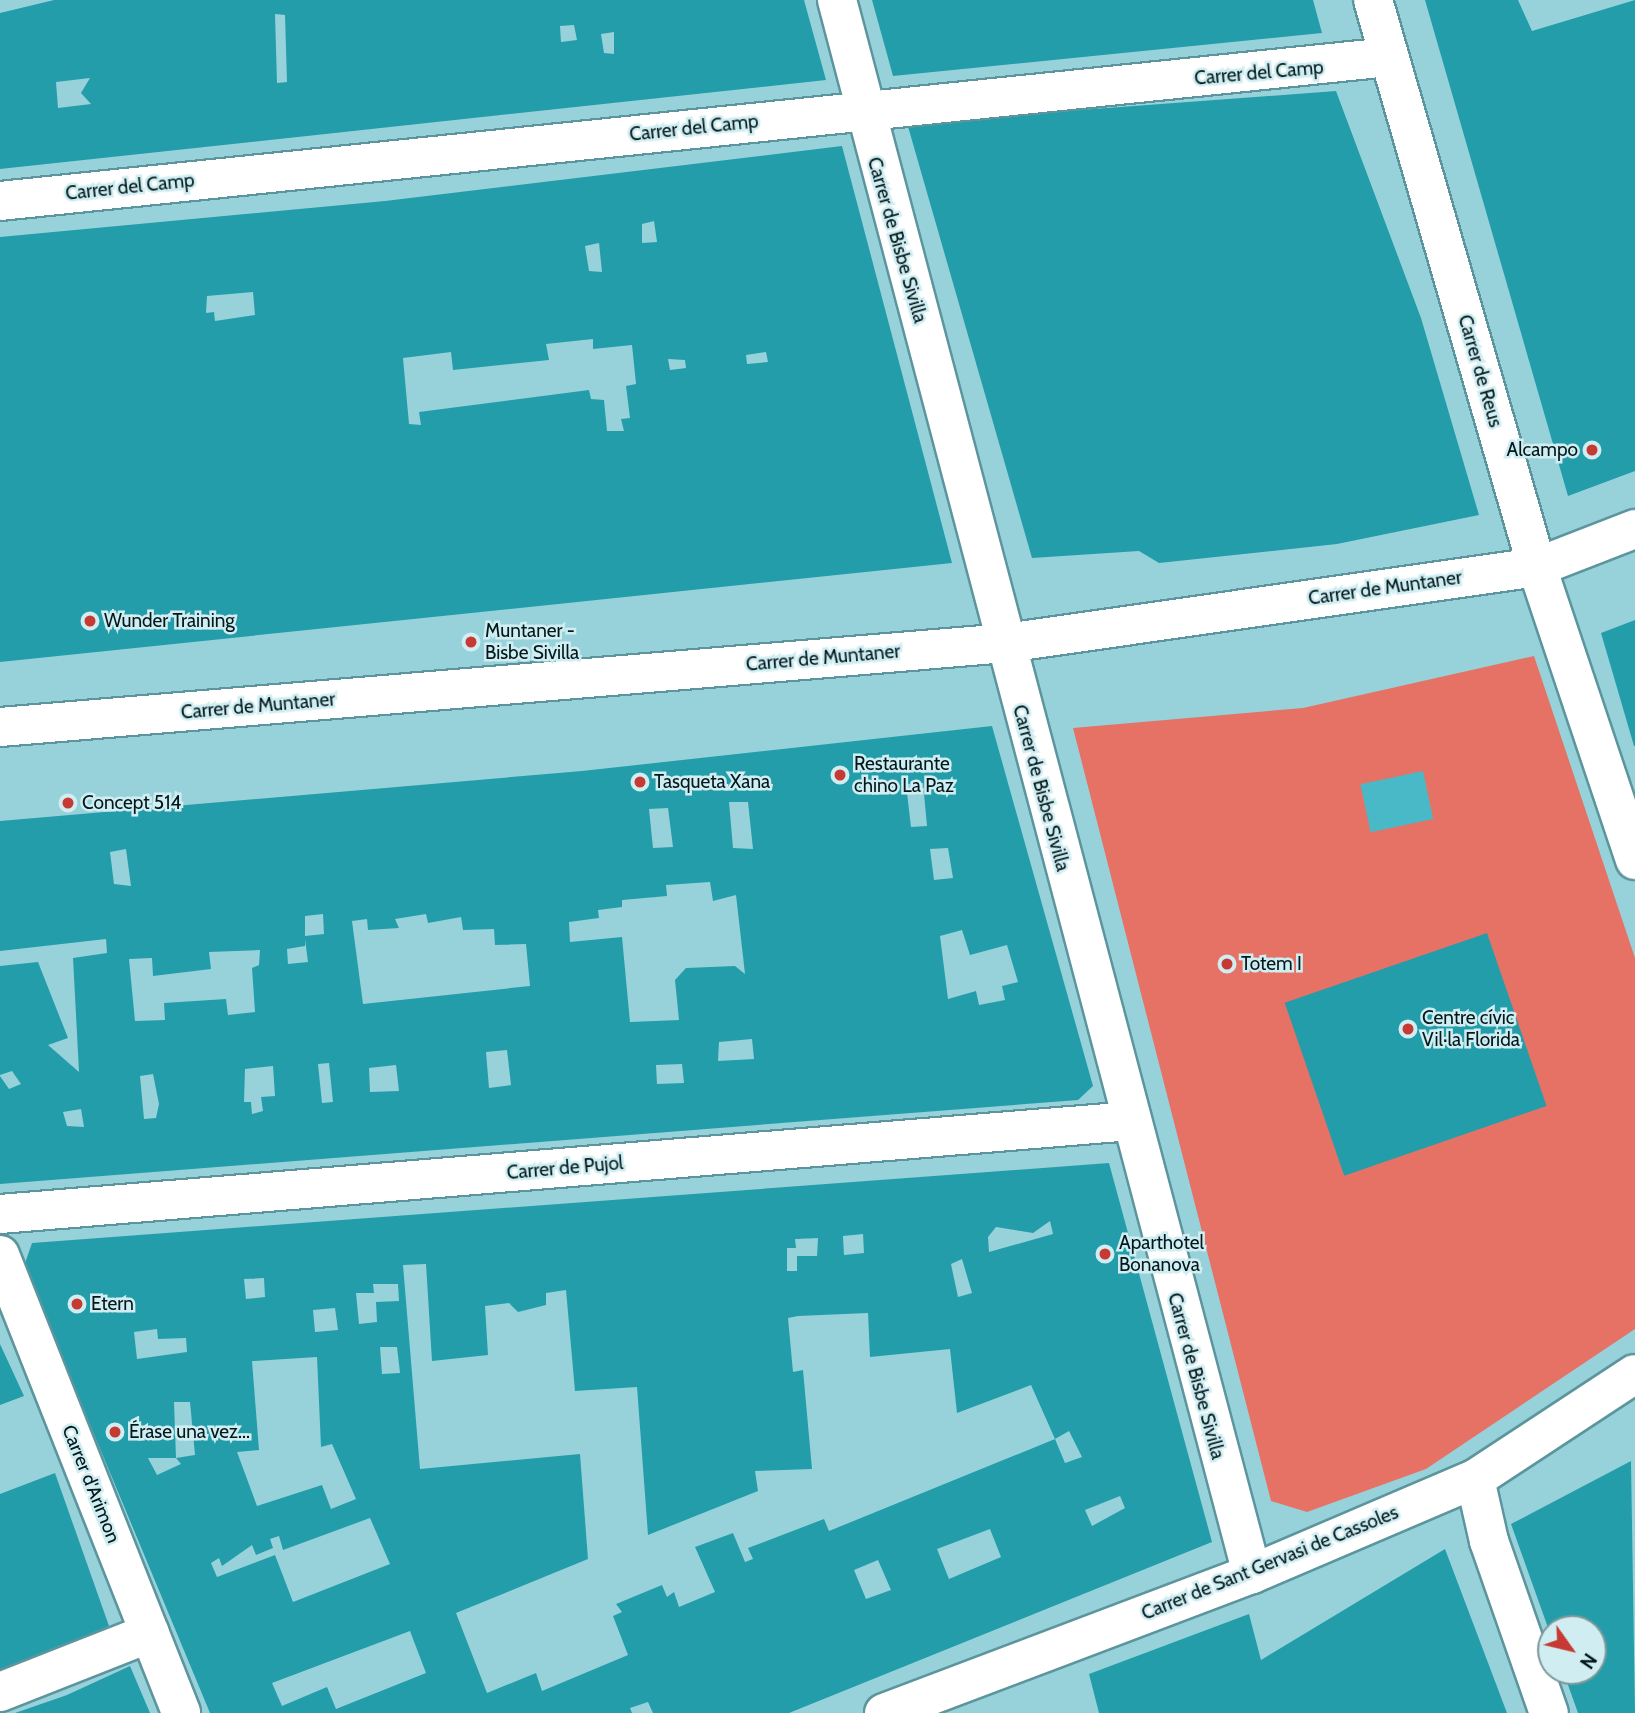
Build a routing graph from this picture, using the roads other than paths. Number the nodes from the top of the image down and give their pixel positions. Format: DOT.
graph roads {
  1 [pos="837,0"];
  2 [pos="1373,0"];
  3 [pos="1389,57"];
  4 [pos="863,110"];
  5 [pos="0,201"];
  6 [pos="1635,529"];
  7 [pos="1536,566"];
  8 [pos="1006,643"];
  9 [pos="0,727"];
  10 [pos="1635,860"];
  11 [pos="1130,1121"];
  12 [pos="0,1214"];
  13 [pos="0,1255"];
  14 [pos="1635,1374"];
  15 [pos="1475,1479"];
  16 [pos="1252,1574"];
  17 [pos="150,1633"];
  18 [pos="0,1692"];
  19 [pos="181,1713"];
  20 [pos="884,1713"];
  21 [pos="1549,1713"];
  1 -- 4 [label="street, Carrer de Bisbe Sivilla"];
  2 -- 3 [label="street, Carrer de Reus"];
  3 -- 4 [label="street, Carrer del Camp"];
  3 -- 7 [label="street, Carrer de Reus"];
  4 -- 5 [label="street, Carrer del Camp"];
  4 -- 8 [label="street, Carrer de Bisbe Sivilla"];
  6 -- 7 [label="street, Carrer de Muntaner"];
  7 -- 8 [label="street, Carrer de Muntaner"];
  7 -- 10 [label="street, Carrer de Reus"];
  8 -- 9 [label="street, Carrer de Muntaner"];
  8 -- 11 [label="street, Carrer de Bisbe Sivilla"];
  11 -- 12 [label="street, Carrer de Pujol"];
  11 -- 16 [label="street, Carrer de Bisbe Sivilla"];
  13 -- 17 [label="street, Carrer d'Arimon"];
  14 -- 15 [label="street, Carrer de Sant Gervasi de Cassoles"];
  15 -- 16 [label="street, Carrer de Sant Gervasi de Cassoles"];
  15 -- 21 [label="street"];
  16 -- 20 [label="street, Carrer de Sant Gervasi de Cassoles"];
  17 -- 18 [label="street"];
  17 -- 19 [label="street, Carrer d'Arimon"];
}
